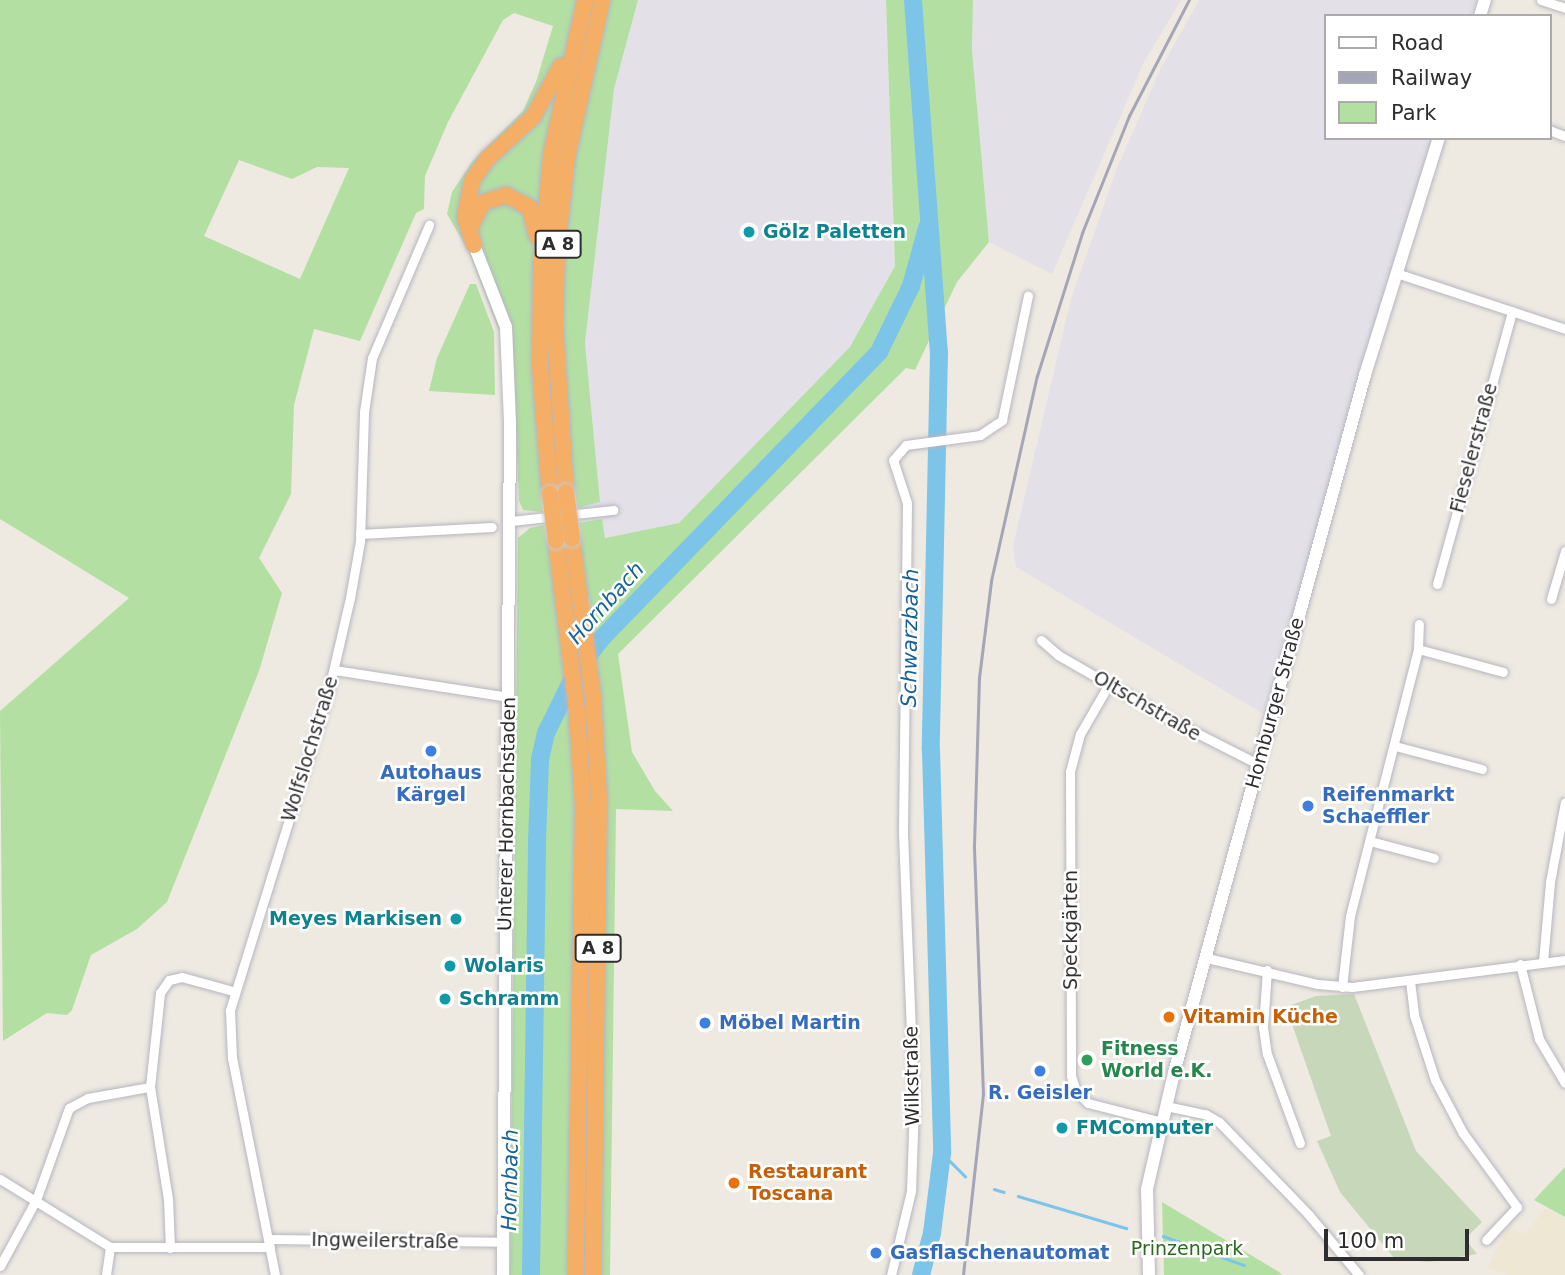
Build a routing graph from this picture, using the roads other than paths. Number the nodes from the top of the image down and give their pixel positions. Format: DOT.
graph roads {
  1 [pos="585,0"];
  2 [pos="602,0"];
  3 [pos="1541,0"];
  4 [pos="1565,8"];
  5 [pos="576,32"];
  6 [pos="1438,140"];
  7 [pos="429,225"];
  8 [pos="474,244"];
  9 [pos="541,270"];
  10 [pos="1396,273"];
  11 [pos="1028,296"];
  12 [pos="1511,312"];
  13 [pos="1565,329"];
  14 [pos="558,493"];
  15 [pos="613,510"];
  16 [pos="511,521"];
  17 [pos="492,527"];
  18 [pos="360,534"];
  19 [pos="564,540"];
  20 [pos="1565,551"];
  21 [pos="1437,584"];
  22 [pos="1551,599"];
  23 [pos="1419,624"];
  24 [pos="1041,640"];
  25 [pos="1418,649"];
  26 [pos="334,670"];
  27 [pos="1503,672"];
  28 [pos="1109,684"];
  29 [pos="509,696"];
  30 [pos="1395,746"];
  31 [pos="1258,764"];
  32 [pos="1482,769"];
  33 [pos="1565,802"];
  34 [pos="1370,841"];
  35 [pos="1434,858"];
  36 [pos="1206,958"];
  37 [pos="1565,960"];
  38 [pos="1543,962"];
  39 [pos="1520,964"];
  40 [pos="1266,970"];
  41 [pos="1410,981"];
  42 [pos="1342,986"];
  43 [pos="233,991"];
  44 [pos="1565,1083"];
  45 [pos="150,1087"];
  46 [pos="1166,1106"];
  47 [pos="1162,1122"];
  48 [pos="1300,1143"];
  49 [pos="0,1179"];
  50 [pos="36,1200"];
  51 [pos="1486,1240"];
  52 [pos="503,1242"];
  53 [pos="269,1243"];
  54 [pos="110,1247"];
  55 [pos="170,1248"];
  56 [pos="0,1266"];
  57 [pos="106,1275"];
  58 [pos="275,1275"];
  59 [pos="503,1275"];
  60 [pos="576,1275"];
  61 [pos="593,1275"];
  62 [pos="891,1275"];
  63 [pos="1149,1275"];
  64 [pos="1359,1275"];
  1 -- 5 [label="highway, A 8"];
  2 -- 14 [label="highway, A 8"];
  3 -- 4 [label="street"];
  5 -- 8 [label="highway"];
  5 -- 9 [label="highway, A 8"];
  6 -- 10 [label="main road, Homburger Straße"];
  7 -- 18 [label="street, Wolfslochstraße"];
  8 -- 9 [label="highway"];
  8 -- 16 [label="main road, Unterer Hornbachstaden"];
  9 -- 14 [label="highway, A 8"];
  10 -- 12 [label="street"];
  10 -- 31 [label="main road, Homburger Straße"];
  11 -- 62 [label="street, Wilkstraße"];
  12 -- 13 [label="street"];
  12 -- 21 [label="street, Fieselerstraße"];
  14 -- 19 [label="highway, A 8, bridge"];
  15 -- 16 [label="street"];
  16 -- 29 [label="main road, Unterer Hornbachstaden"];
  17 -- 18 [label="street"];
  18 -- 26 [label="street, Wolfslochstraße"];
  19 -- 60 [label="highway, A 8"];
  19 -- 61 [label="highway, A 8"];
  20 -- 22 [label="street"];
  23 -- 25 [label="street"];
  24 -- 28 [label="street, Oltschstraße"];
  25 -- 27 [label="street"];
  25 -- 30 [label="street"];
  26 -- 29 [label="street"];
  26 -- 43 [label="street, Wolfslochstraße"];
  28 -- 31 [label="street, Oltschstraße"];
  28 -- 47 [label="street, Speckgärten"];
  29 -- 52 [label="main road, Unterer Hornbachstaden"];
  30 -- 32 [label="street"];
  30 -- 34 [label="street"];
  31 -- 36 [label="main road, Homburger Straße"];
  33 -- 38 [label="street"];
  34 -- 35 [label="street"];
  34 -- 42 [label="street"];
  36 -- 40 [label="street"];
  36 -- 46 [label="main road, Homburger Straße"];
  37 -- 38 [label="street"];
  38 -- 39 [label="street"];
  39 -- 41 [label="street"];
  39 -- 44 [label="street"];
  40 -- 42 [label="street"];
  40 -- 48 [label="street"];
  41 -- 42 [label="street"];
  41 -- 51 [label="street"];
  43 -- 45 [label="street"];
  43 -- 53 [label="street, Wolfslochstraße"];
  45 -- 50 [label="street"];
  45 -- 55 [label="street"];
  46 -- 47 [label="main road, Homburger Straße"];
  46 -- 64 [label="street"];
  47 -- 63 [label="main road, Homburger Straße"];
  49 -- 50 [label="street"];
  50 -- 54 [label="street"];
  50 -- 56 [label="street"];
  52 -- 53 [label="street, Ingweilerstraße"];
  52 -- 59 [label="main road, Unterer Hornbachstaden"];
  53 -- 55 [label="street, Ingweilerstraße"];
  53 -- 58 [label="street, Wolfslochstraße"];
  54 -- 55 [label="street, Ingweilerstraße"];
  54 -- 57 [label="street"];
}
